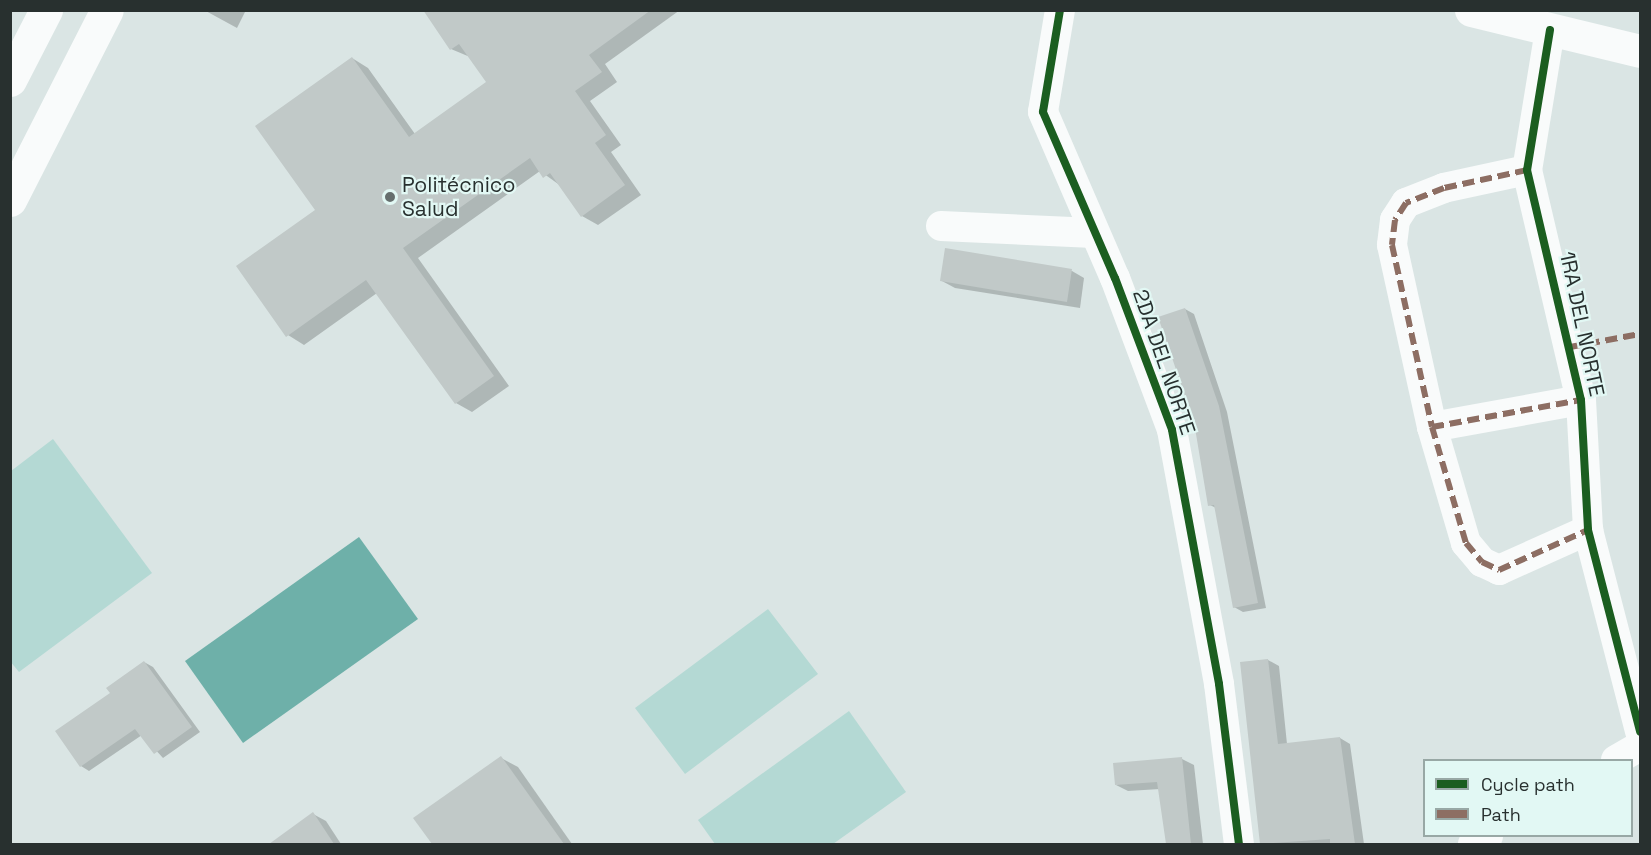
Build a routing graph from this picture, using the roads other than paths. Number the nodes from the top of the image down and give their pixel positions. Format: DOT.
graph roads {
  1 [pos="46,10"];
  2 [pos="107,10"];
  3 [pos="1060,10"];
  4 [pos="1471,10"];
  5 [pos="1550,30"];
  6 [pos="1641,51"];
  7 [pos="10,80"];
  8 [pos="1527,170"];
  9 [pos="10,200"];
  10 [pos="942,225"];
  11 [pos="1094,233"];
  12 [pos="1581,400"];
  13 [pos="1432,427"];
  14 [pos="1588,530"];
  15 [pos="1641,730"];
  16 [pos="1641,746"];
  17 [pos="1618,759"];
  18 [pos="1239,844"];
  1 -- 7 [label="main road"];
  2 -- 9 [label="main road"];
  3 -- 11 [label="street, 2DA DEL NORTE"];
  4 -- 5 [label="main road"];
  5 -- 6 [label="main road"];
  5 -- 8 [label="street, 1RA DEL NORTE"];
  8 -- 12 [label="street, 1RA DEL NORTE"];
  8 -- 13 [label="street"];
  10 -- 11 [label="street"];
  11 -- 18 [label="street, 2DA DEL NORTE"];
  12 -- 13 [label="street"];
  12 -- 14 [label="street, 1RA DEL NORTE"];
  13 -- 14 [label="street"];
  14 -- 15 [label="street, 1RA DEL NORTE"];
  16 -- 17 [label="street"];
}
